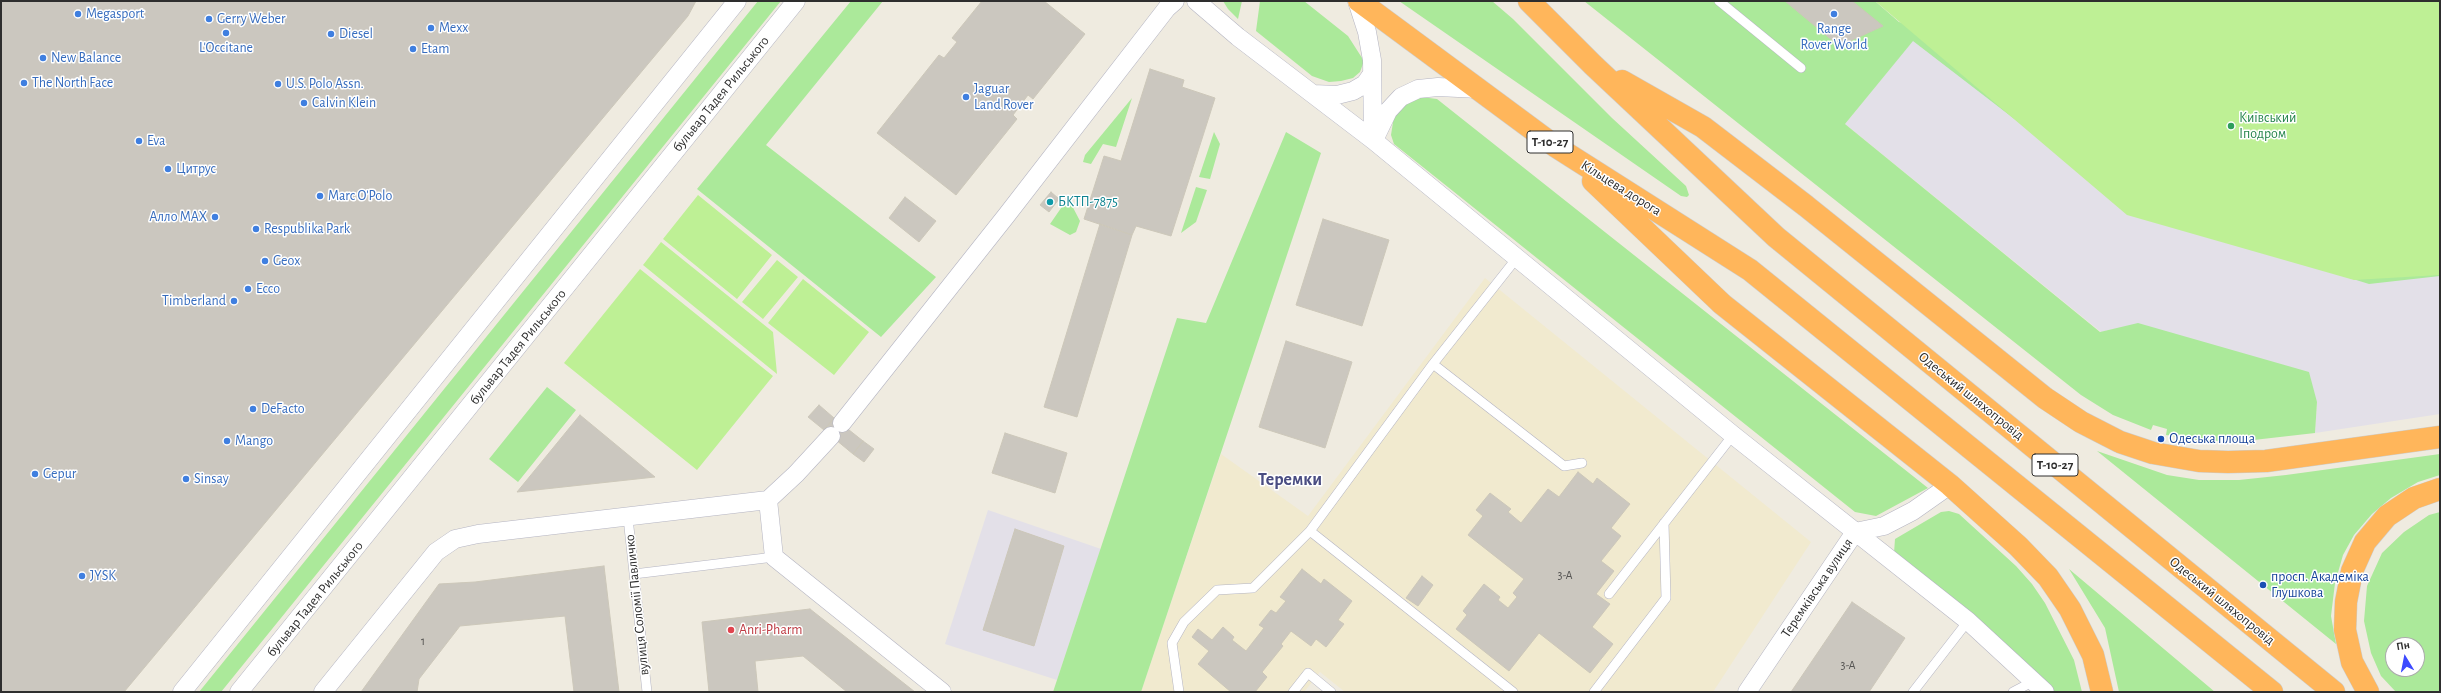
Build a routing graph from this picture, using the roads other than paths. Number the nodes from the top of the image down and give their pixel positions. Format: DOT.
graph roads {
  1 [pos="737,1"];
  2 [pos="796,1"];
  3 [pos="1175,1"];
  4 [pos="1196,1"];
  5 [pos="1358,1"];
  6 [pos="1529,1"];
  7 [pos="1719,1"];
  8 [pos="1593,65"];
  9 [pos="1801,68"];
  10 [pos="1372,74"];
  11 [pos="1479,89"];
  12 [pos="1314,94"];
  13 [pos="1373,140"];
  14 [pos="1555,146"];
  15 [pos="1516,259"];
  16 [pos="1433,364"];
  17 [pos="1733,435"];
  18 [pos="2440,437"];
  19 [pos="1582,463"];
  20 [pos="1950,486"];
  21 [pos="2440,489"];
  22 [pos="768,500"];
  23 [pos="628,518"];
  24 [pos="1664,523"];
  25 [pos="1310,531"];
  26 [pos="1855,532"];
  27 [pos="774,557"];
  28 [pos="634,574"];
  29 [pos="1609,594"];
  30 [pos="1968,621"];
  31 [pos="2039,687"];
  32 [pos="182,692"];
  33 [pos="239,692"];
  34 [pos="323,692"];
  35 [pos="647,692"];
  36 [pos="942,692"];
  37 [pos="1179,692"];
  38 [pos="1293,692"];
  39 [pos="1331,692"];
  40 [pos="1513,692"];
  41 [pos="1594,692"];
  42 [pos="1747,692"];
  43 [pos="1912,692"];
  44 [pos="2013,692"];
  45 [pos="2102,692"];
  46 [pos="2272,692"];
  47 [pos="2334,692"];
  48 [pos="2368,692"];
  1 -- 32 [label="street"];
  2 -- 33 [label="street, бульвар Тадея Рильського"];
  3 -- 22 [label="street"];
  4 -- 12 [label="street"];
  5 -- 10 [label="street"];
  5 -- 11 [label="highway, Кільцева дорога / Т-10-27"];
  6 -- 8 [label="highway, Т-10-27"];
  7 -- 9 [label="lane"];
  8 -- 18 [label="highway"];
  8 -- 47 [label="highway, Одеський шляхопровід / Т-10-27"];
  10 -- 12 [label="street"];
  10 -- 13 [label="street"];
  11 -- 13 [label="street"];
  11 -- 14 [label="highway, Кільцева дорога / Т-10-27"];
  12 -- 13 [label="street"];
  13 -- 15 [label="street"];
  14 -- 20 [label="highway"];
  14 -- 46 [label="highway, Кільцева дорога / Т-10-27"];
  15 -- 16 [label="lane"];
  15 -- 17 [label="street"];
  16 -- 19 [label="lane"];
  16 -- 25 [label="lane"];
  17 -- 24 [label="lane"];
  17 -- 26 [label="street"];
  20 -- 26 [label="street, Теремківська вулиця"];
  20 -- 45 [label="highway"];
  21 -- 48 [label="highway"];
  22 -- 23 [label="street"];
  22 -- 27 [label="street"];
  23 -- 28 [label="lane, вулиця Соломії Павличко"];
  23 -- 34 [label="street"];
  24 -- 29 [label="lane"];
  24 -- 41 [label="lane"];
  25 -- 37 [label="lane"];
  25 -- 40 [label="lane"];
  26 -- 30 [label="street"];
  26 -- 42 [label="street, Теремківська вулиця"];
  27 -- 28 [label="lane"];
  27 -- 36 [label="street"];
  28 -- 35 [label="lane, вулиця Соломії Павличко"];
  30 -- 31 [label="street"];
  30 -- 43 [label="lane"];
  31 -- 44 [label="lane"];
  38 -- 39 [label="lane"];
}
